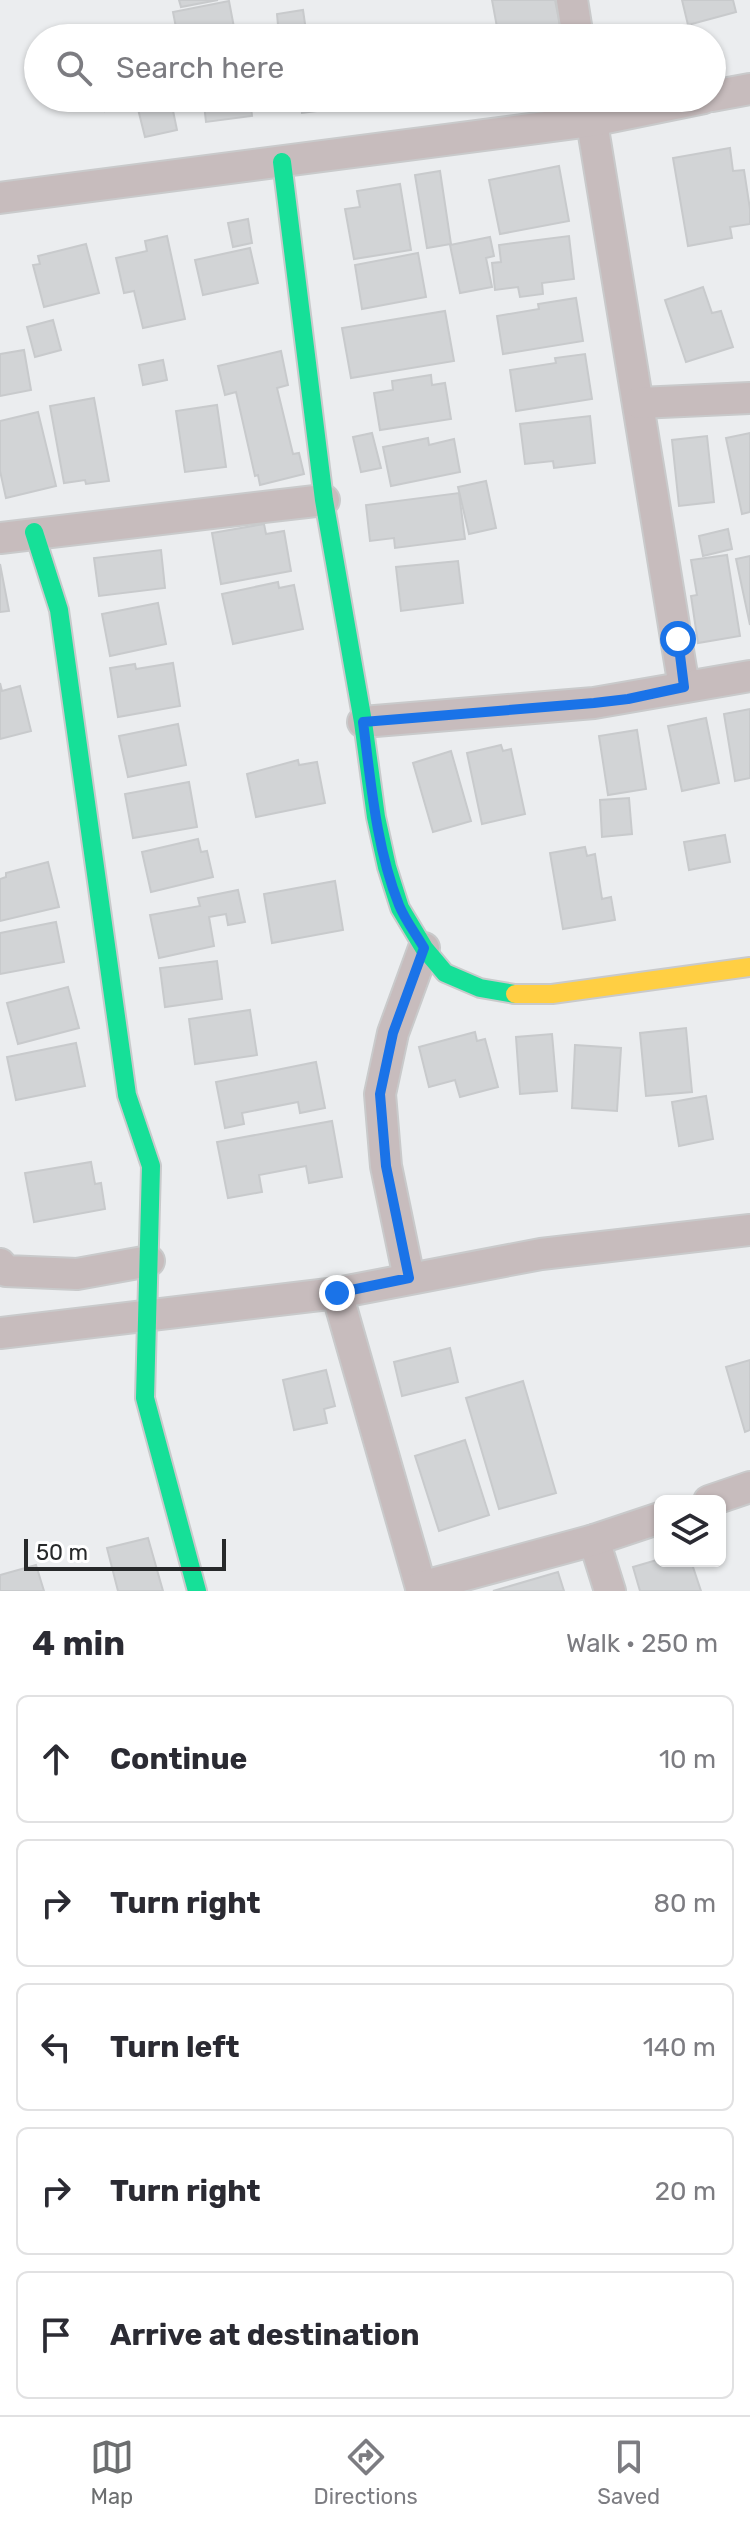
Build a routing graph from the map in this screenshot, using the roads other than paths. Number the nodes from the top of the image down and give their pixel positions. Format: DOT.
graph roads {
  1 [pos="572,0"];
  2 [pos="576,24"];
  3 [pos="750,89"];
  4 [pos="726,93"];
  5 [pos="573,112"];
  6 [pos="590,112"];
  7 [pos="282,162"];
  8 [pos="0,198"];
  9 [pos="750,398"];
  10 [pos="639,403"];
  11 [pos="324,500"];
  12 [pos="34,532"];
  13 [pos="0,538"];
  14 [pos="750,676"];
  15 [pos="684,687"];
  16 [pos="363,722"];
  17 [pos="424,948"];
  18 [pos="750,967"];
  19 [pos="750,1230"];
  20 [pos="149,1261"];
  21 [pos="0,1264"];
  22 [pos="409,1278"];
  23 [pos="337,1293"];
  24 [pos="148,1314"];
  25 [pos="0,1333"];
  26 [pos="750,1487"];
  27 [pos="726,1495"];
  28 [pos="654,1520"];
  29 [pos="594,1540"];
  30 [pos="422,1589"];
  31 [pos="197,1591"];
  32 [pos="610,1591"];
  1 -- 2 [label="street"];
  3 -- 4 [label="street"];
  5 -- 7 [label="street"];
  6 -- 10 [label="street"];
  7 -- 8 [label="street"];
  7 -- 11 [label="street"];
  9 -- 10 [label="street"];
  10 -- 15 [label="street"];
  11 -- 12 [label="street"];
  11 -- 16 [label="street"];
  12 -- 13 [label="street"];
  12 -- 20 [label="street"];
  14 -- 15 [label="street"];
  15 -- 16 [label="street"];
  16 -- 17 [label="street"];
  17 -- 18 [label="street"];
  17 -- 22 [label="street"];
  19 -- 22 [label="street"];
  20 -- 21 [label="street"];
  20 -- 24 [label="street"];
  22 -- 23 [label="street"];
  23 -- 24 [label="street"];
  23 -- 30 [label="street"];
  24 -- 25 [label="street"];
  24 -- 31 [label="street"];
  26 -- 27 [label="street"];
  28 -- 29 [label="street"];
  29 -- 30 [label="street"];
  29 -- 32 [label="street"];
}
